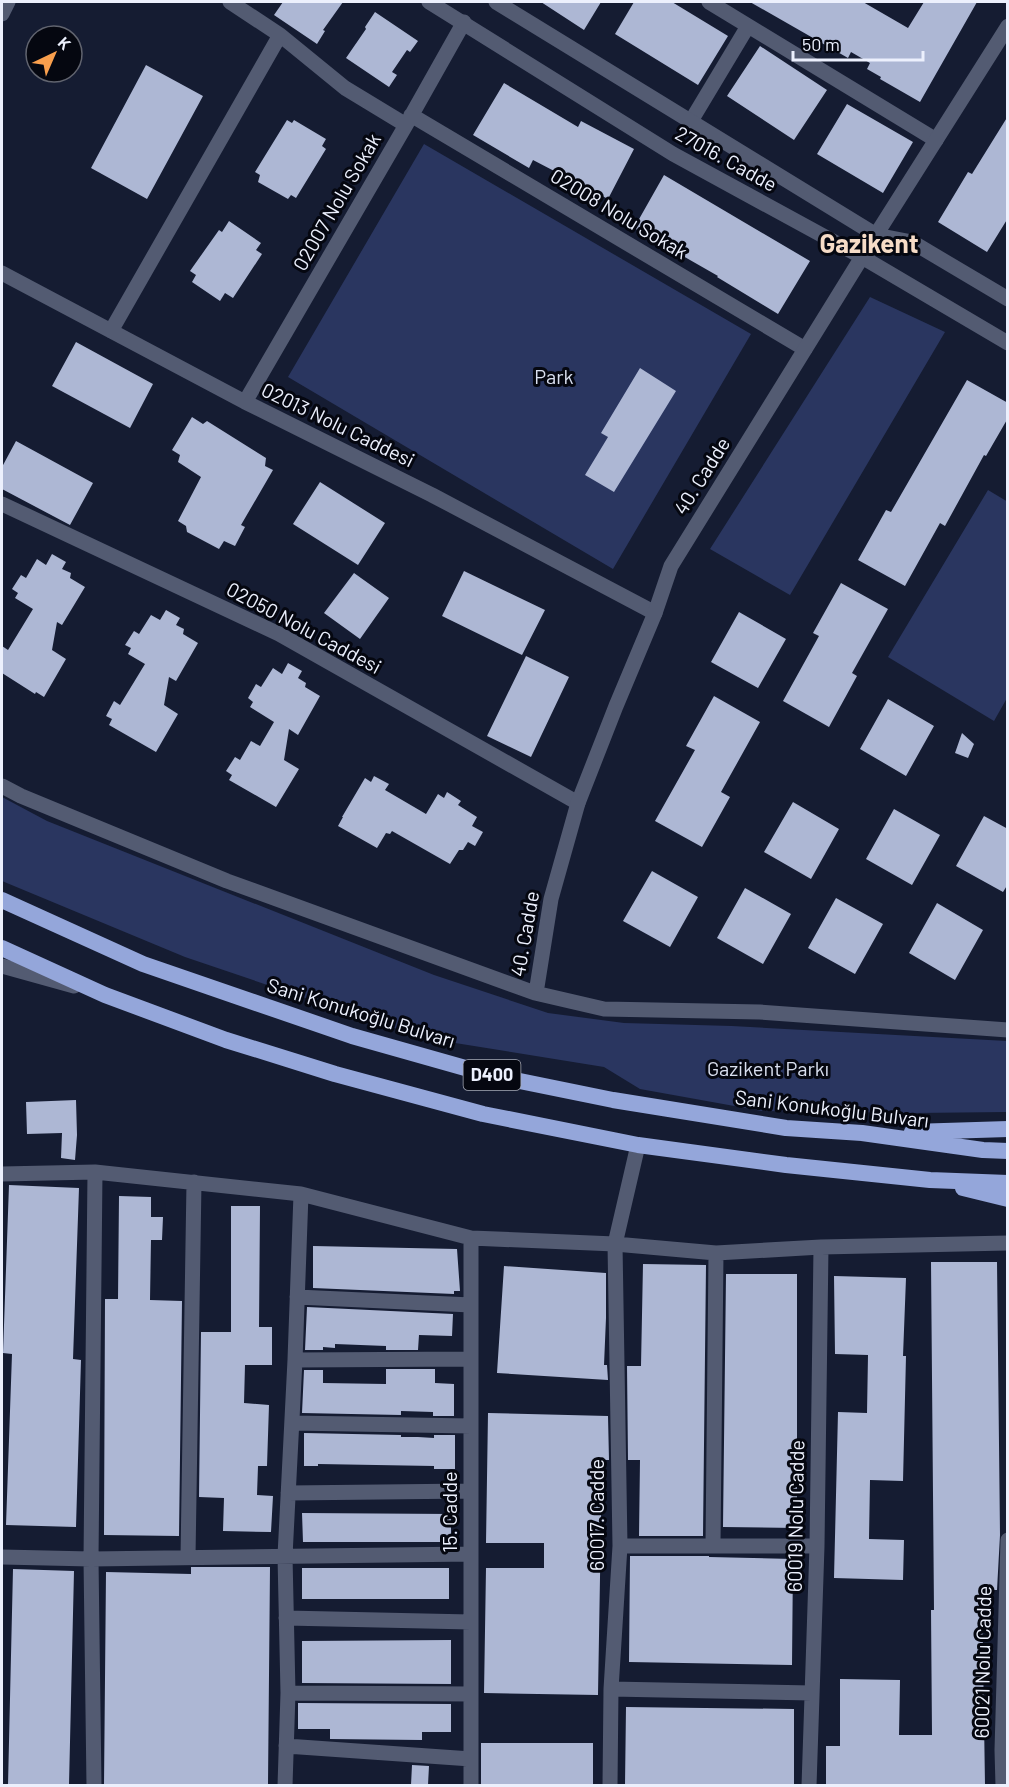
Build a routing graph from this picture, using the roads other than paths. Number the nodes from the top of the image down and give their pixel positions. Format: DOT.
graph roads {
  1 [pos="8,2"];
  2 [pos="230,2"];
  3 [pos="429,2"];
  4 [pos="499,2"];
  5 [pos="709,2"];
  6 [pos="2,14"];
  7 [pos="464,22"];
  8 [pos="748,26"];
  9 [pos="1008,26"];
  10 [pos="280,35"];
  11 [pos="408,120"];
  12 [pos="691,121"];
  13 [pos="936,140"];
  14 [pos="876,235"];
  15 [pos="862,257"];
  16 [pos="2,273"];
  17 [pos="1008,299"];
  18 [pos="111,331"];
  19 [pos="1008,343"];
  20 [pos="805,349"];
  21 [pos="244,402"];
  22 [pos="2,504"];
  23 [pos="655,613"];
  24 [pos="2,786"];
  25 [pos="578,803"];
  26 [pos="2,900"];
  27 [pos="2,948"];
  28 [pos="2,966"];
  29 [pos="536,993"];
  30 [pos="105,995"];
  31 [pos="1008,1030"];
  32 [pos="1008,1129"];
  33 [pos="862,1133"];
  34 [pos="638,1145"];
  35 [pos="1008,1151"];
  36 [pos="95,1172"];
  37 [pos="2,1174"];
  38 [pos="930,1180"];
  39 [pos="194,1182"];
  40 [pos="1008,1183"];
  41 [pos="301,1194"];
  42 [pos="1008,1199"];
  43 [pos="471,1238"];
  44 [pos="1008,1243"];
  45 [pos="615,1244"];
  46 [pos="821,1247"];
  47 [pos="716,1253"];
  48 [pos="297,1297"];
  49 [pos="471,1305"];
  50 [pos="471,1359"];
  51 [pos="295,1360"];
  52 [pos="292,1423"];
  53 [pos="471,1426"];
  54 [pos="471,1491"];
  55 [pos="288,1493"];
  56 [pos="1008,1540"];
  57 [pos="712,1545"];
  58 [pos="620,1546"];
  59 [pos="817,1546"];
  60 [pos="471,1554"];
  61 [pos="285,1556"];
  62 [pos="2,1557"];
  63 [pos="188,1557"];
  64 [pos="91,1558"];
  65 [pos="286,1618"];
  66 [pos="471,1622"];
  67 [pos="611,1689"];
  68 [pos="288,1693"];
  69 [pos="812,1693"];
  70 [pos="471,1694"];
  71 [pos="286,1746"];
  72 [pos="471,1759"];
  73 [pos="94,1785"];
  74 [pos="285,1785"];
  75 [pos="471,1785"];
  76 [pos="610,1785"];
  77 [pos="809,1785"];
  78 [pos="1004,1785"];
  1 -- 6 [label="street"];
  2 -- 10 [label="street, 02008 Nolu Sokak"];
  3 -- 7 [label="street, 27016. Cadde"];
  4 -- 12 [label="street, 27016. Cadde"];
  5 -- 8 [label="street"];
  7 -- 11 [label="street, 02007 Nolu Sokak"];
  7 -- 15 [label="street, 27016. Cadde"];
  8 -- 12 [label="street"];
  8 -- 13 [label="street"];
  9 -- 13 [label="street, 40. Cadde"];
  10 -- 11 [label="street, 02008 Nolu Sokak"];
  10 -- 18 [label="street"];
  11 -- 20 [label="street, 02008 Nolu Sokak"];
  11 -- 21 [label="street, 02007 Nolu Sokak"];
  12 -- 14 [label="street, 27016. Cadde"];
  13 -- 14 [label="street, 40. Cadde"];
  14 -- 15 [label="street, 40. Cadde"];
  14 -- 17 [label="street, 27016. Cadde"];
  15 -- 19 [label="street, 27016. Cadde"];
  15 -- 20 [label="street, 40. Cadde"];
  16 -- 18 [label="street, 02013 Nolu Caddesi"];
  18 -- 21 [label="street, 02013 Nolu Caddesi"];
  20 -- 23 [label="street, 40. Cadde"];
  21 -- 23 [label="street, 02013 Nolu Caddesi"];
  22 -- 25 [label="street, 02050 Nolu Caddesi"];
  23 -- 25 [label="street, 40. Cadde"];
  24 -- 29 [label="street"];
  25 -- 29 [label="street, 40. Cadde"];
  26 -- 33 [label="highway, Sani Konukoğlu Bulvarı / D400"];
  27 -- 30 [label="highway, D400"];
  28 -- 30 [label="street"];
  29 -- 31 [label="street"];
  30 -- 34 [label="highway, D400"];
  32 -- 33 [label="highway"];
  33 -- 35 [label="highway, Sani Konukoğlu Bulvarı / D400"];
  34 -- 38 [label="highway, D400"];
  34 -- 45 [label="street, 60017. Cadde"];
  36 -- 37 [label="street"];
  36 -- 39 [label="street"];
  36 -- 64 [label="street"];
  38 -- 40 [label="highway, D400"];
  38 -- 42 [label="highway"];
  39 -- 41 [label="street"];
  39 -- 63 [label="street"];
  41 -- 43 [label="street"];
  41 -- 48 [label="street"];
  43 -- 45 [label="street"];
  43 -- 49 [label="street, 15. Cadde"];
  44 -- 46 [label="street"];
  45 -- 47 [label="street"];
  45 -- 58 [label="street, 60017. Cadde"];
  46 -- 47 [label="street"];
  46 -- 59 [label="street, 60019 Nolu Cadde"];
  47 -- 57 [label="street"];
  48 -- 49 [label="street"];
  48 -- 51 [label="street"];
  49 -- 50 [label="street, 15. Cadde"];
  50 -- 51 [label="street"];
  50 -- 53 [label="street, 15. Cadde"];
  51 -- 52 [label="street"];
  52 -- 53 [label="street"];
  52 -- 55 [label="street"];
  53 -- 54 [label="street, 15. Cadde"];
  54 -- 55 [label="street"];
  54 -- 60 [label="street, 15. Cadde"];
  55 -- 61 [label="street"];
  56 -- 78 [label="street, 60021 Nolu Cadde"];
  57 -- 58 [label="street"];
  57 -- 59 [label="street"];
  58 -- 67 [label="street, 60017. Cadde"];
  59 -- 69 [label="street, 60019 Nolu Cadde"];
  60 -- 61 [label="street"];
  60 -- 66 [label="street, 15. Cadde"];
  61 -- 63 [label="street"];
  61 -- 65 [label="street"];
  62 -- 64 [label="street"];
  63 -- 64 [label="street"];
  64 -- 73 [label="street"];
  65 -- 66 [label="street"];
  65 -- 68 [label="street"];
  66 -- 70 [label="street, 15. Cadde"];
  67 -- 69 [label="street"];
  67 -- 76 [label="street, 60017. Cadde"];
  68 -- 70 [label="street"];
  68 -- 71 [label="street"];
  69 -- 77 [label="street, 60019 Nolu Cadde"];
  70 -- 72 [label="street, 15. Cadde"];
  71 -- 72 [label="street"];
  71 -- 74 [label="street"];
  72 -- 75 [label="street, 15. Cadde"];
}
